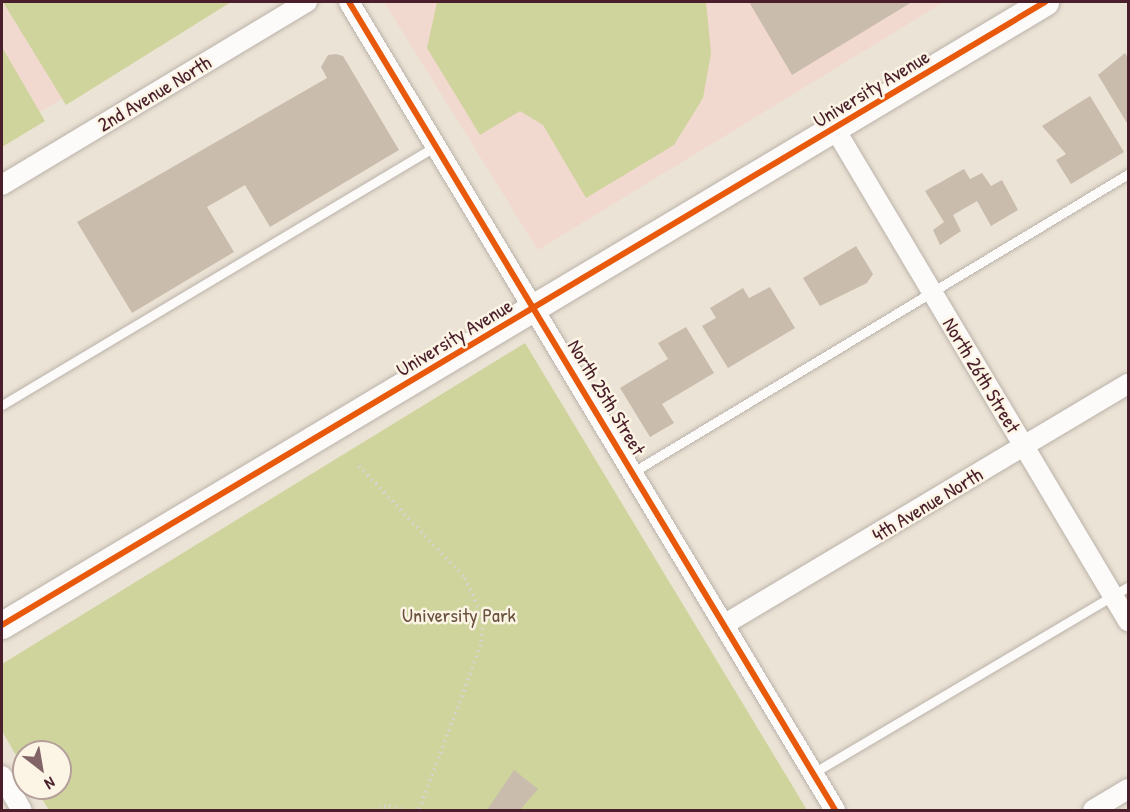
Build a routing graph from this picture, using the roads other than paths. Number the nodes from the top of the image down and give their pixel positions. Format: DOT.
graph roads {
  1 [pos="307,2"];
  2 [pos="349,2"];
  3 [pos="1045,2"];
  4 [pos="835,129"];
  5 [pos="436,146"];
  6 [pos="1128,174"];
  7 [pos="2,185"];
  8 [pos="932,291"];
  9 [pos="535,308"];
  10 [pos="1128,384"];
  11 [pos="2,405"];
  12 [pos="1024,447"];
  13 [pos="633,472"];
  14 [pos="1121,591"];
  15 [pos="1128,621"];
  16 [pos="725,624"];
  17 [pos="2,625"];
  18 [pos="813,773"];
  19 [pos="2,776"];
  20 [pos="1128,789"];
  21 [pos="22,810"];
  22 [pos="835,810"];
  23 [pos="1093,810"];
  1 -- 7 [label="street, 2nd Avenue North"];
  2 -- 5 [label="street, North 25th Street"];
  3 -- 4 [label="street, University Avenue"];
  4 -- 8 [label="street, North 26th Street"];
  4 -- 9 [label="street, University Avenue"];
  5 -- 9 [label="street, North 25th Street"];
  5 -- 11 [label="lane"];
  6 -- 8 [label="lane"];
  8 -- 12 [label="street, North 26th Street"];
  8 -- 13 [label="lane"];
  9 -- 13 [label="street, North 25th Street"];
  9 -- 17 [label="street, University Avenue"];
  10 -- 12 [label="street, 4th Avenue North"];
  12 -- 14 [label="street, North 26th Street"];
  12 -- 16 [label="street, 4th Avenue North"];
  13 -- 16 [label="street, North 25th Street"];
  14 -- 15 [label="street, North 26th Street"];
  14 -- 18 [label="lane"];
  16 -- 18 [label="street, North 25th Street"];
  18 -- 22 [label="street, North 25th Street"];
  19 -- 21 [label="street"];
  20 -- 23 [label="street"];
}
